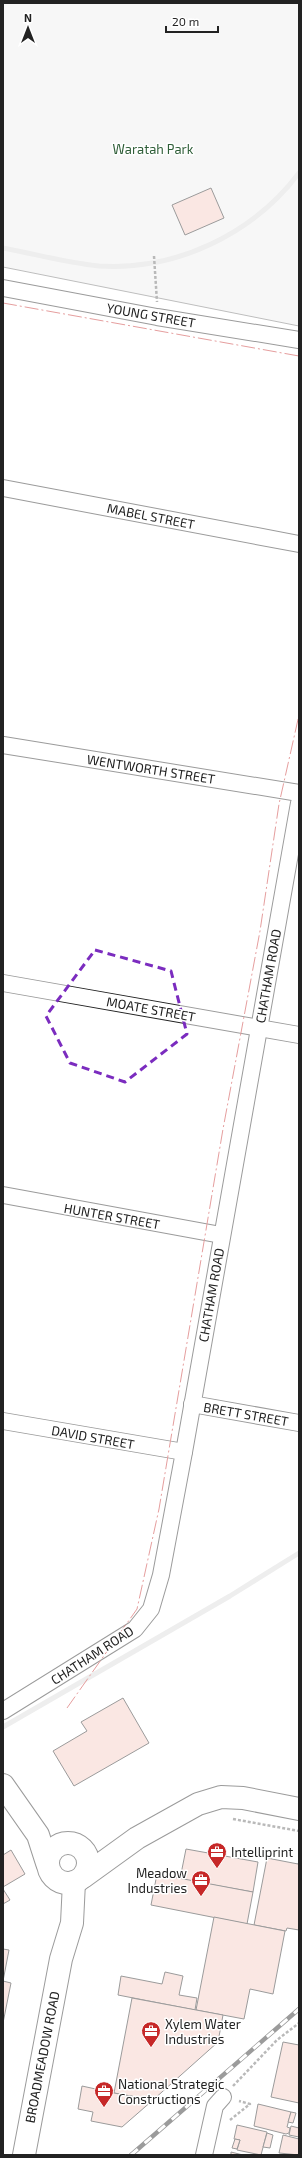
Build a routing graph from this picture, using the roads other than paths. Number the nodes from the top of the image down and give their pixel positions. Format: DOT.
graph roads {
  1 [pos="3,288"];
  2 [pos="299,340"];
  3 [pos="3,488"];
  4 [pos="299,544"];
  5 [pos="3,745"];
  6 [pos="299,793"];
  7 [pos="299,803"];
  8 [pos="3,983"];
  9 [pos="259,1028"];
  10 [pos="299,1035"];
  11 [pos="3,1195"];
  12 [pos="221,1235"];
  13 [pos="192,1404"];
  14 [pos="3,1420"];
  15 [pos="299,1423"];
  16 [pos="184,1452"];
  17 [pos="3,1711"];
  18 [pos="3,1785"];
  19 [pos="299,1809"];
  20 [pos="137,1838"];
  21 [pos="72,1844"];
  22 [pos="49,1868"];
  23 [pos="78,1879"];
  24 [pos="61,1959"];
  25 [pos="223,2097"];
  26 [pos="24,2155"];
  27 [pos="204,2155"];
  1 -- 2 [label="street, YOUNG STREET"];
  3 -- 4 [label="street, MABEL STREET"];
  5 -- 6 [label="street, WENTWORTH STREET"];
  7 -- 9 [label="street, CHATHAM ROAD"];
  8 -- 9 [label="street, MOATE STREET"];
  9 -- 10 [label="street, MOATE STREET"];
  9 -- 12 [label="street, CHATHAM ROAD"];
  11 -- 12 [label="street, HUNTER STREET"];
  12 -- 13 [label="street, CHATHAM ROAD"];
  13 -- 15 [label="street, BRETT STREET"];
  13 -- 16 [label="street, CHATHAM ROAD"];
  14 -- 16 [label="street, DAVID STREET"];
  16 -- 17 [label="street, CHATHAM ROAD"];
  18 -- 21 [label="street"];
  18 -- 22 [label="street, BROADMEADOW ROAD"];
  19 -- 20 [label="street"];
  20 -- 21 [label="street"];
  20 -- 23 [label="street"];
  21 -- 22 [label="street"];
  21 -- 23 [label="street"];
  22 -- 23 [label="street"];
  22 -- 24 [label="street, BROADMEADOW ROAD"];
  23 -- 24 [label="street, BROADMEADOW ROAD"];
  24 -- 26 [label="street, BROADMEADOW ROAD"];
  25 -- 27 [label="street"];
}
